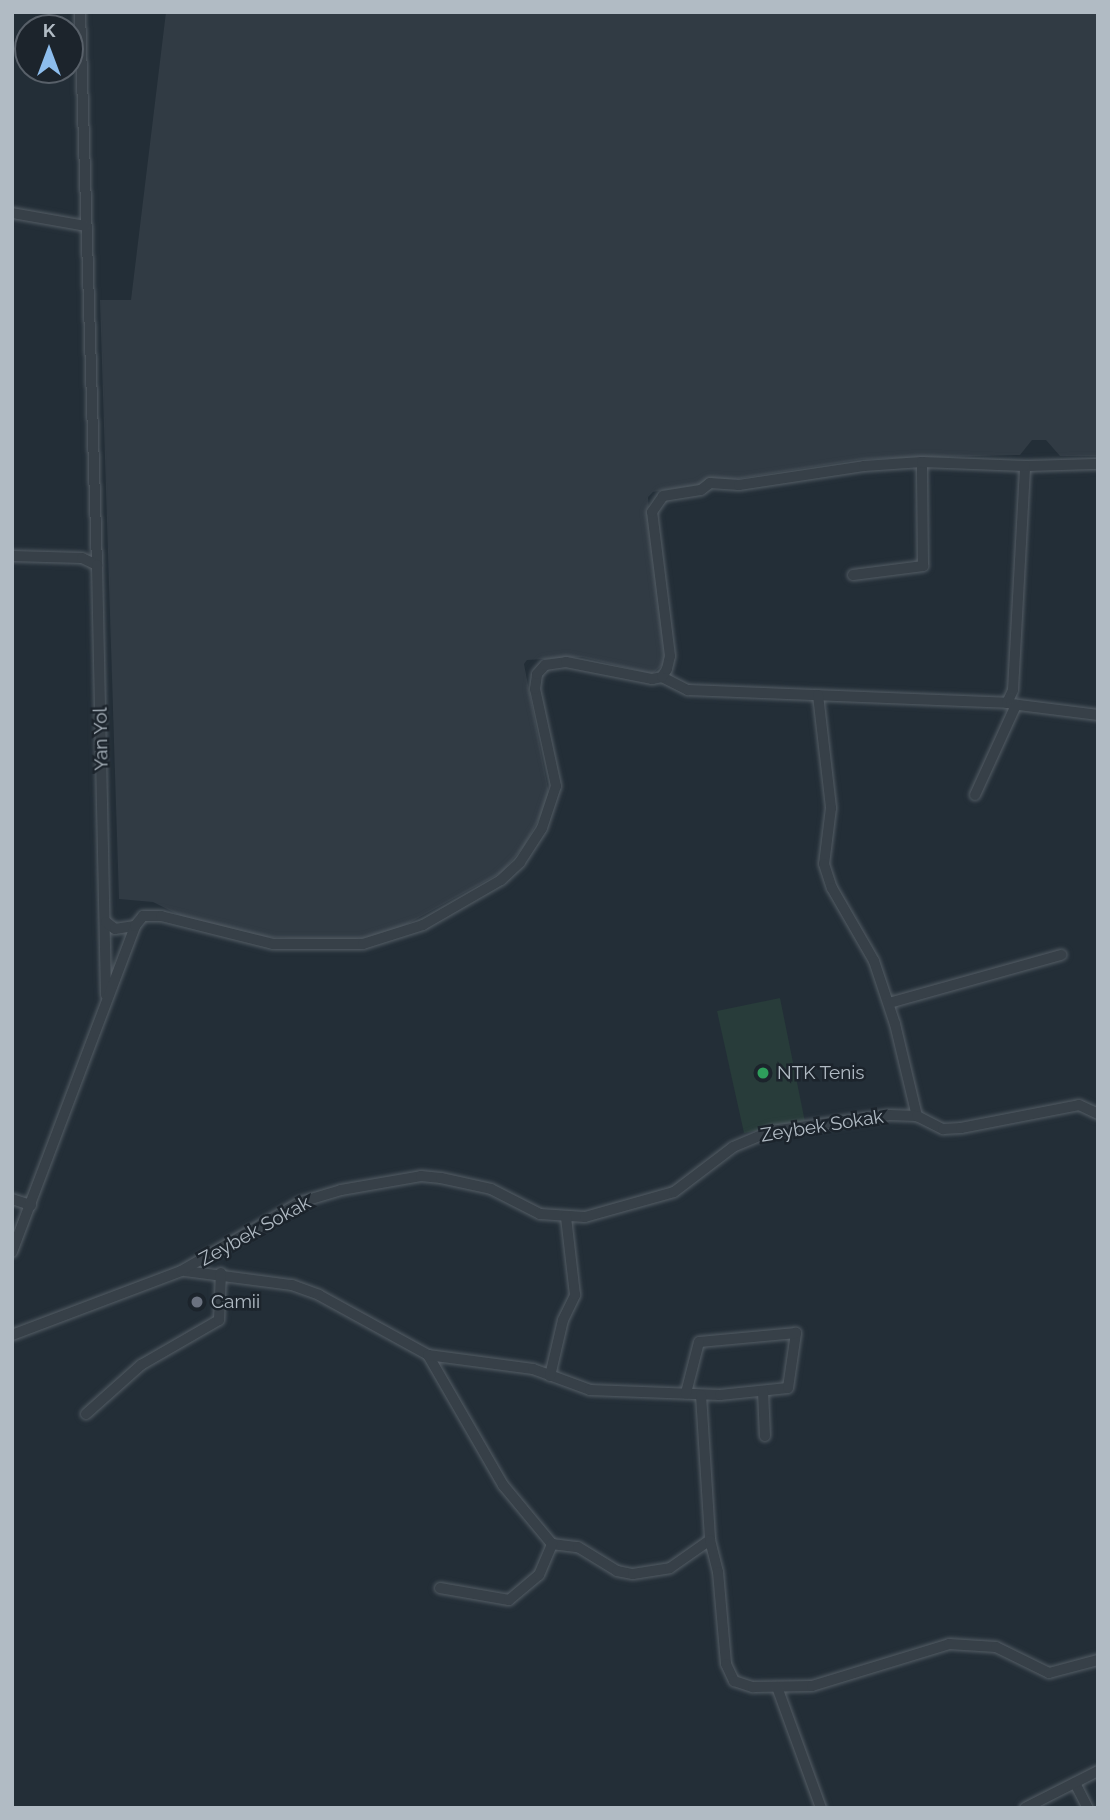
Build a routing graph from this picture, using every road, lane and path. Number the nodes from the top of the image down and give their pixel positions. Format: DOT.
graph roads {
  1 [pos="80,12"];
  2 [pos="12,213"];
  3 [pos="86,226"];
  4 [pos="922,462"];
  5 [pos="1098,464"];
  6 [pos="1025,466"];
  7 [pos="12,556"];
  8 [pos="97,565"];
  9 [pos="853,575"];
  10 [pos="662,677"];
  11 [pos="818,695"];
  12 [pos="1012,704"];
  13 [pos="1098,715"];
  14 [pos="975,795"];
  15 [pos="106,922"];
  16 [pos="135,926"];
  17 [pos="1061,955"];
  18 [pos="106,1000"];
  19 [pos="889,1003"];
  20 [pos="1098,1114"];
  21 [pos="917,1116"];
  22 [pos="12,1199"];
  23 [pos="32,1205"];
  24 [pos="566,1217"];
  25 [pos="12,1252"];
  26 [pos="181,1271"];
  27 [pos="220,1273"];
  28 [pos="12,1335"];
  29 [pos="428,1355"];
  30 [pos="550,1376"];
  31 [pos="763,1391"];
  32 [pos="686,1392"];
  33 [pos="701,1395"];
  34 [pos="86,1414"];
  35 [pos="765,1436"];
  36 [pos="710,1540"];
  37 [pos="552,1545"];
  38 [pos="440,1588"];
  39 [pos="1098,1660"];
  40 [pos="777,1687"];
  41 [pos="1098,1771"];
  42 [pos="1075,1783"];
  43 [pos="821,1808"];
  44 [pos="1025,1808"];
  45 [pos="1088,1808"];
  1 -- 3 [label="street, Yan Yol"];
  2 -- 3 [label="street"];
  3 -- 8 [label="street, Yan Yol"];
  4 -- 6 [label="street"];
  4 -- 9 [label="street"];
  4 -- 10 [label="street"];
  5 -- 6 [label="street"];
  6 -- 12 [label="street"];
  7 -- 8 [label="street"];
  8 -- 15 [label="street, Yan Yol"];
  10 -- 11 [label="street"];
  10 -- 16 [label="street"];
  11 -- 12 [label="street"];
  11 -- 19 [label="street"];
  12 -- 13 [label="street"];
  12 -- 14 [label="street"];
  15 -- 16 [label="street"];
  15 -- 18 [label="street, Yan Yol"];
  16 -- 18 [label="street"];
  17 -- 19 [label="street"];
  18 -- 23 [label="street"];
  19 -- 21 [label="street"];
  20 -- 21 [label="street, Zeybek Sokak"];
  21 -- 24 [label="street, Zeybek Sokak"];
  22 -- 23 [label="street"];
  23 -- 25 [label="street"];
  24 -- 26 [label="street, Zeybek Sokak"];
  24 -- 30 [label="street"];
  26 -- 27 [label="street"];
  26 -- 28 [label="street, Zeybek Sokak"];
  27 -- 29 [label="street"];
  27 -- 34 [label="street"];
  29 -- 30 [label="street"];
  29 -- 37 [label="street"];
  30 -- 32 [label="street"];
  31 -- 32 [label="street"];
  31 -- 33 [label="street"];
  31 -- 35 [label="street"];
  32 -- 33 [label="street"];
  33 -- 36 [label="street"];
  36 -- 37 [label="street"];
  36 -- 40 [label="street"];
  37 -- 38 [label="street"];
  39 -- 40 [label="street"];
  40 -- 43 [label="street"];
  41 -- 42 [label="street"];
  42 -- 44 [label="street"];
  42 -- 45 [label="street"];
}
